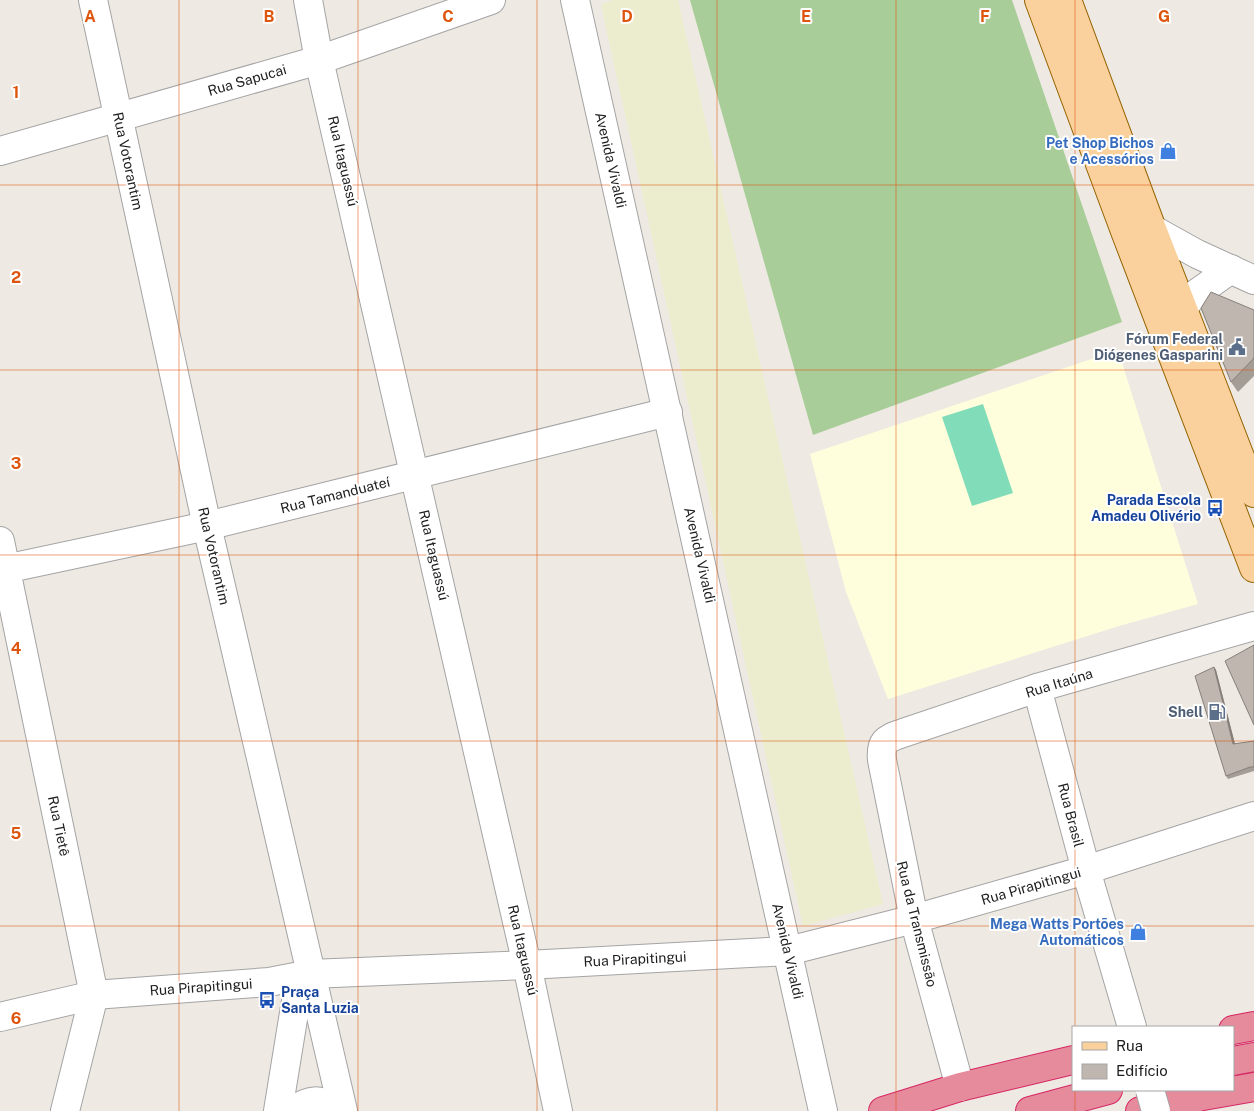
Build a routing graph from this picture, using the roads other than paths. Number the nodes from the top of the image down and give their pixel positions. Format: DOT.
graph roads {
  1 [pos="93,0"];
  2 [pos="308,0"];
  3 [pos="491,0"];
  4 [pos="575,0"];
  5 [pos="1039,0"];
  6 [pos="1067,0"];
  7 [pos="319,60"];
  8 [pos="118,116"];
  9 [pos="0,151"];
  10 [pos="1152,229"];
  11 [pos="1242,274"];
  12 [pos="1183,307"];
  13 [pos="668,412"];
  14 [pos="416,475"];
  15 [pos="1254,493"];
  16 [pos="206,526"];
  17 [pos="0,541"];
  18 [pos="1254,568"];
  19 [pos="3,569"];
  20 [pos="1254,626"];
  21 [pos="1037,688"];
  22 [pos="882,760"];
  23 [pos="1254,816"];
  24 [pos="1086,870"];
  25 [pos="914,919"];
  26 [pos="788,951"];
  27 [pos="527,965"];
  28 [pos="305,975"];
  29 [pos="94,995"];
  30 [pos="0,1017"];
  31 [pos="1132,1026"];
  32 [pos="1254,1026"];
  33 [pos="1234,1030"];
  34 [pos="1254,1057"];
  35 [pos="1072,1060"];
  36 [pos="1234,1061"];
  37 [pos="960,1087"];
  38 [pos="1254,1087"];
  39 [pos="1104,1091"];
  40 [pos="1150,1091"];
  41 [pos="1231,1091"];
  42 [pos="1234,1091"];
  43 [pos="343,1110"];
  44 [pos="65,1111"];
  45 [pos="278,1111"];
  46 [pos="292,1111"];
  47 [pos="558,1111"];
  48 [pos="822,1111"];
  49 [pos="883,1111"];
  50 [pos="1030,1111"];
  51 [pos="1140,1111"];
  52 [pos="1156,1111"];
  1 -- 8 [label="street, Rua Votorantim"];
  2 -- 7 [label="street, Rua Itaguassú"];
  3 -- 7 [label="street, Rua Sapucai"];
  4 -- 13 [label="street, Avenida Vivaldi"];
  5 -- 18 [label="main road"];
  6 -- 10 [label="main road"];
  7 -- 8 [label="street, Rua Sapucai"];
  7 -- 14 [label="street, Rua Itaguassú"];
  8 -- 9 [label="street, Rua Sapucai"];
  8 -- 16 [label="street, Rua Votorantim"];
  10 -- 11 [label="street"];
  10 -- 12 [label="main road"];
  11 -- 12 [label="street"];
  12 -- 15 [label="main road"];
  13 -- 14 [label="street, Rua Tamanduateí"];
  13 -- 26 [label="street, Avenida Vivaldi"];
  14 -- 16 [label="street, Rua Tamanduateí"];
  14 -- 27 [label="street, Rua Itaguassú"];
  16 -- 19 [label="street, Rua Tamanduateí"];
  16 -- 28 [label="street, Rua Votorantim"];
  17 -- 19 [label="street, Rua Tietê"];
  19 -- 29 [label="street, Rua Tietê"];
  20 -- 21 [label="street, Rua Itaúna"];
  21 -- 22 [label="street, Rua Itaúna"];
  21 -- 24 [label="street, Rua Brasil"];
  22 -- 25 [label="street, Rua da Transmissão"];
  23 -- 24 [label="street, Rua Pirapitingui"];
  24 -- 25 [label="street, Rua Pirapitingui"];
  24 -- 31 [label="street, Rua Brasil"];
  25 -- 26 [label="street, Rua Pirapitingui"];
  25 -- 37 [label="street, Rua da Transmissão"];
  26 -- 27 [label="street, Rua Pirapitingui"];
  26 -- 48 [label="street, Avenida Vivaldi"];
  27 -- 28 [label="street, Rua Pirapitingui"];
  27 -- 47 [label="street, Rua Itaguassú"];
  28 -- 29 [label="street, Rua Pirapitingui"];
  28 -- 43 [label="street, Rua Votorantim"];
  28 -- 45 [label="street"];
  29 -- 30 [label="street, Rua Pirapitingui"];
  29 -- 44 [label="street, Rua Tietê"];
  32 -- 33 [label="highway"];
  34 -- 36 [label="highway"];
  35 -- 37 [label="highway"];
  37 -- 49 [label="highway"];
  38 -- 42 [label="highway"];
  39 -- 50 [label="highway"];
  40 -- 52 [label="street, bridge"];
  41 -- 51 [label="highway"];
  43 -- 46 [label="street"];
}
